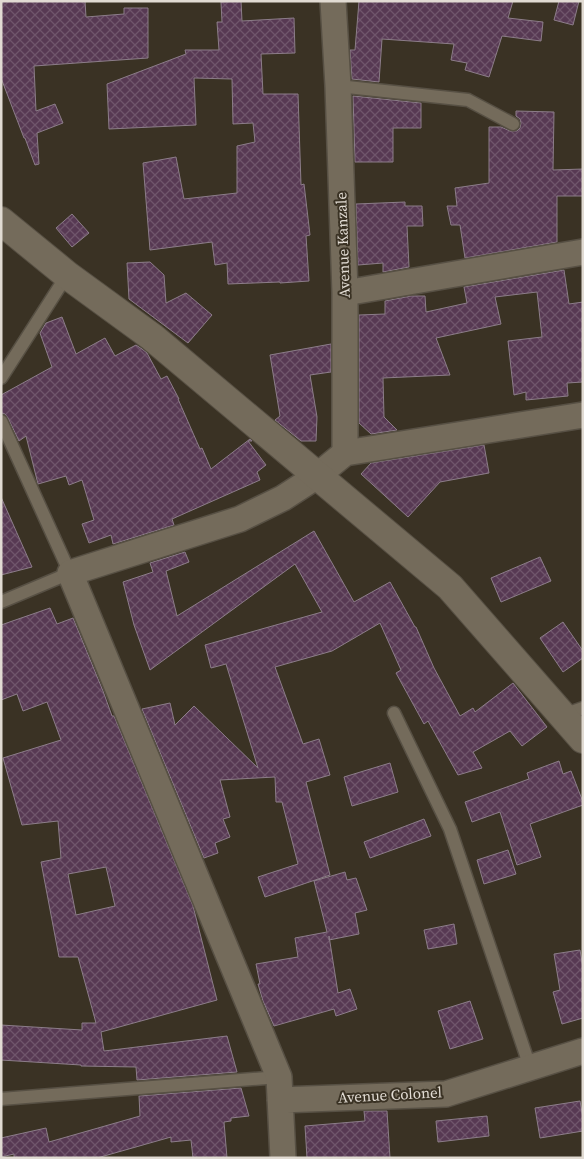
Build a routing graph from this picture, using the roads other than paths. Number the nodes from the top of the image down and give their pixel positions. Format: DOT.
graph roads {
  1 [pos="333,1"];
  2 [pos="338,86"];
  3 [pos="513,124"];
  4 [pos="1,221"];
  5 [pos="583,252"];
  6 [pos="67,275"];
  7 [pos="345,292"];
  8 [pos="1,378"];
  9 [pos="583,414"];
  10 [pos="1,421"];
  11 [pos="345,453"];
  12 [pos="317,476"];
  13 [pos="70,572"];
  14 [pos="1,602"];
  15 [pos="573,712"];
  16 [pos="394,713"];
  17 [pos="583,739"];
  18 [pos="583,1051"];
  19 [pos="530,1068"];
  20 [pos="279,1089"];
  21 [pos="1,1099"];
  22 [pos="283,1158"];
  1 -- 2 [label="street, Avenue Kanzale"];
  2 -- 3 [label="lane"];
  2 -- 7 [label="street, Avenue Kanzale"];
  4 -- 6 [label="street"];
  5 -- 7 [label="street"];
  6 -- 8 [label="lane"];
  6 -- 12 [label="street"];
  7 -- 11 [label="street, Avenue Kanzale"];
  9 -- 11 [label="street"];
  10 -- 13 [label="lane"];
  11 -- 12 [label="street"];
  12 -- 13 [label="street"];
  12 -- 15 [label="street"];
  13 -- 14 [label="lane"];
  13 -- 20 [label="street"];
  15 -- 17 [label="street"];
  16 -- 19 [label="lane"];
  18 -- 19 [label="street, Avenue Colonel"];
  19 -- 20 [label="street, Avenue Colonel"];
  20 -- 21 [label="lane"];
  20 -- 22 [label="street"];
}
